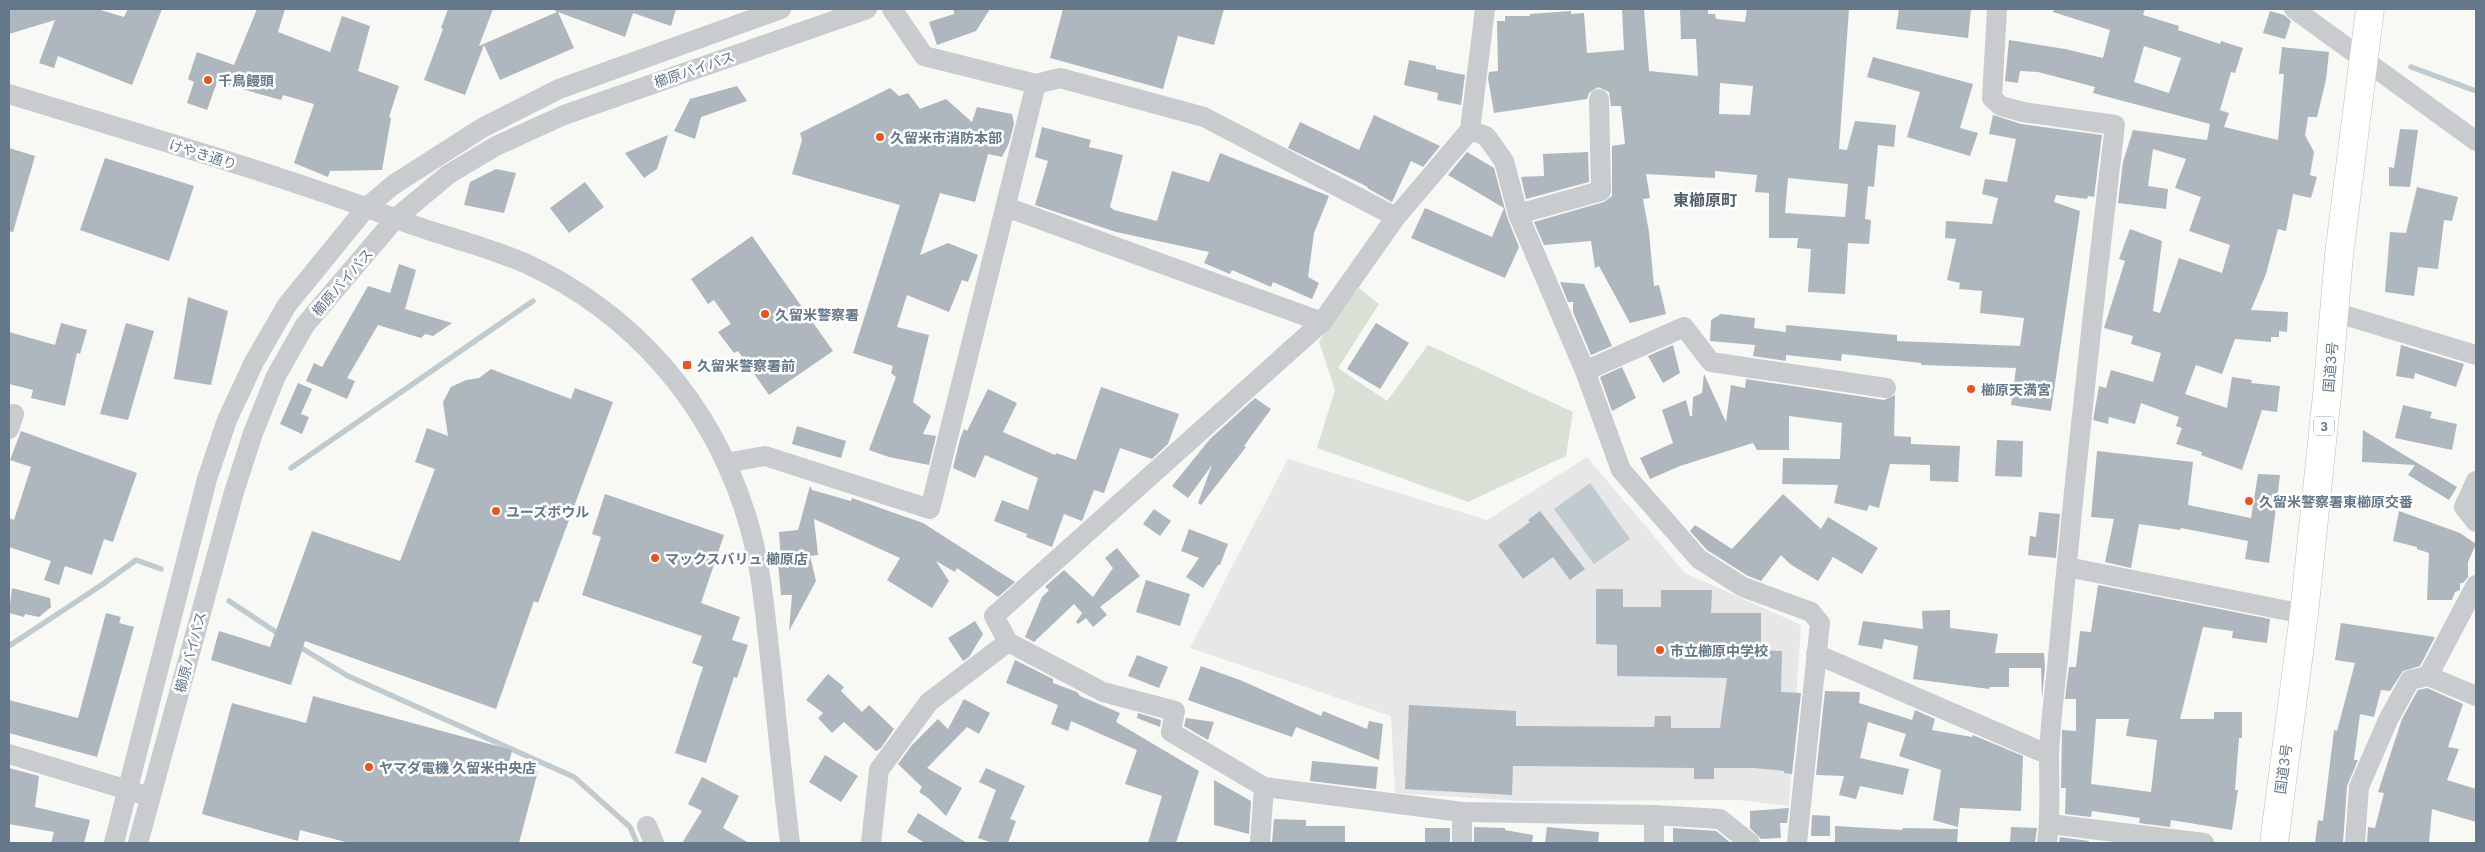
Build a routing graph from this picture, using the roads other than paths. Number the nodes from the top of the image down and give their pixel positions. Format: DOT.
graph roads {
  1 [pos="781,9"];
  2 [pos="867,9"];
  3 [pos="892,9"];
  4 [pos="1485,9"];
  5 [pos="1997,9"];
  6 [pos="2294,9"];
  7 [pos="2370,9"];
  8 [pos="756,12"];
  9 [pos="771,42"];
  10 [pos="2364,58"];
  11 [pos="1036,84"];
  12 [pos="9,94"];
  13 [pos="1599,98"];
  14 [pos="1470,130"];
  15 [pos="2476,141"];
  16 [pos="1006,206"];
  17 [pos="366,208"];
  18 [pos="1518,214"];
  19 [pos="1396,217"];
  20 [pos="396,218"];
  21 [pos="2334,312"];
  22 [pos="1322,322"];
  23 [pos="2476,355"];
  24 [pos="1585,371"];
  25 [pos="1886,388"];
  26 [pos="726,463"];
  27 [pos="2476,481"];
  28 [pos="2476,522"];
  29 [pos="2067,567"];
  30 [pos="2476,585"];
  31 [pos="2304,614"];
  32 [pos="1008,642"];
  33 [pos="1816,654"];
  34 [pos="2428,676"];
  35 [pos="2476,696"];
  36 [pos="9,754"];
  37 [pos="2049,755"];
  38 [pos="1264,787"];
  39 [pos="128,790"];
  40 [pos="150,797"];
  41 [pos="1462,812"];
  42 [pos="1654,815"];
  43 [pos="2048,834"];
  44 [pos="114,843"];
  45 [pos="138,843"];
  46 [pos="790,843"];
  47 [pos="871,843"];
  48 [pos="1260,843"];
  49 [pos="1462,843"];
  50 [pos="1654,843"];
  51 [pos="1750,843"];
  52 [pos="1797,843"];
  53 [pos="2204,843"];
  54 [pos="2274,843"];
  55 [pos="2355,843"];
  1 -- 8 [label="street, 櫛原バイパス"];
  2 -- 9 [label="street, 櫛原バイパス"];
  3 -- 11 [label="street"];
  4 -- 14 [label="street"];
  5 -- 29 [label="street"];
  6 -- 10 [label="street"];
  7 -- 10 [label="highway, 国道3号 / 3"];
  8 -- 9 [label="street"];
  8 -- 17 [label="street, 櫛原バイパス"];
  9 -- 20 [label="street, 櫛原バイパス"];
  10 -- 15 [label="street"];
  10 -- 21 [label="highway, 国道3号 / 3"];
  11 -- 16 [label="street"];
  11 -- 19 [label="street"];
  12 -- 17 [label="street, けやき通り"];
  13 -- 18 [label="street"];
  14 -- 18 [label="street"];
  14 -- 19 [label="street"];
  16 -- 22 [label="street"];
  16 -- 26 [label="street"];
  17 -- 20 [label="street, けやき通り"];
  17 -- 39 [label="street, 櫛原バイパス"];
  18 -- 24 [label="street"];
  19 -- 22 [label="street"];
  20 -- 26 [label="street, けやき通り"];
  20 -- 40 [label="street, 櫛原バイパス"];
  21 -- 23 [label="street"];
  21 -- 31 [label="highway, 国道3号 / 3"];
  22 -- 32 [label="street"];
  24 -- 25 [label="street"];
  24 -- 33 [label="street"];
  26 -- 46 [label="street, けやき通り"];
  27 -- 28 [label="street"];
  29 -- 31 [label="street"];
  29 -- 37 [label="street"];
  30 -- 34 [label="street"];
  31 -- 54 [label="highway, 国道3号 / 3"];
  32 -- 38 [label="street"];
  32 -- 47 [label="street"];
  33 -- 37 [label="street"];
  33 -- 52 [label="street"];
  34 -- 35 [label="street"];
  34 -- 55 [label="street"];
  36 -- 39 [label="street"];
  37 -- 43 [label="street"];
  38 -- 41 [label="street"];
  38 -- 48 [label="street"];
  39 -- 40 [label="street"];
  39 -- 44 [label="street, 櫛原バイパス"];
  40 -- 45 [label="street, 櫛原バイパス"];
  41 -- 42 [label="street"];
  41 -- 49 [label="street"];
  42 -- 50 [label="street"];
  42 -- 51 [label="street"];
  43 -- 53 [label="street"];
}
